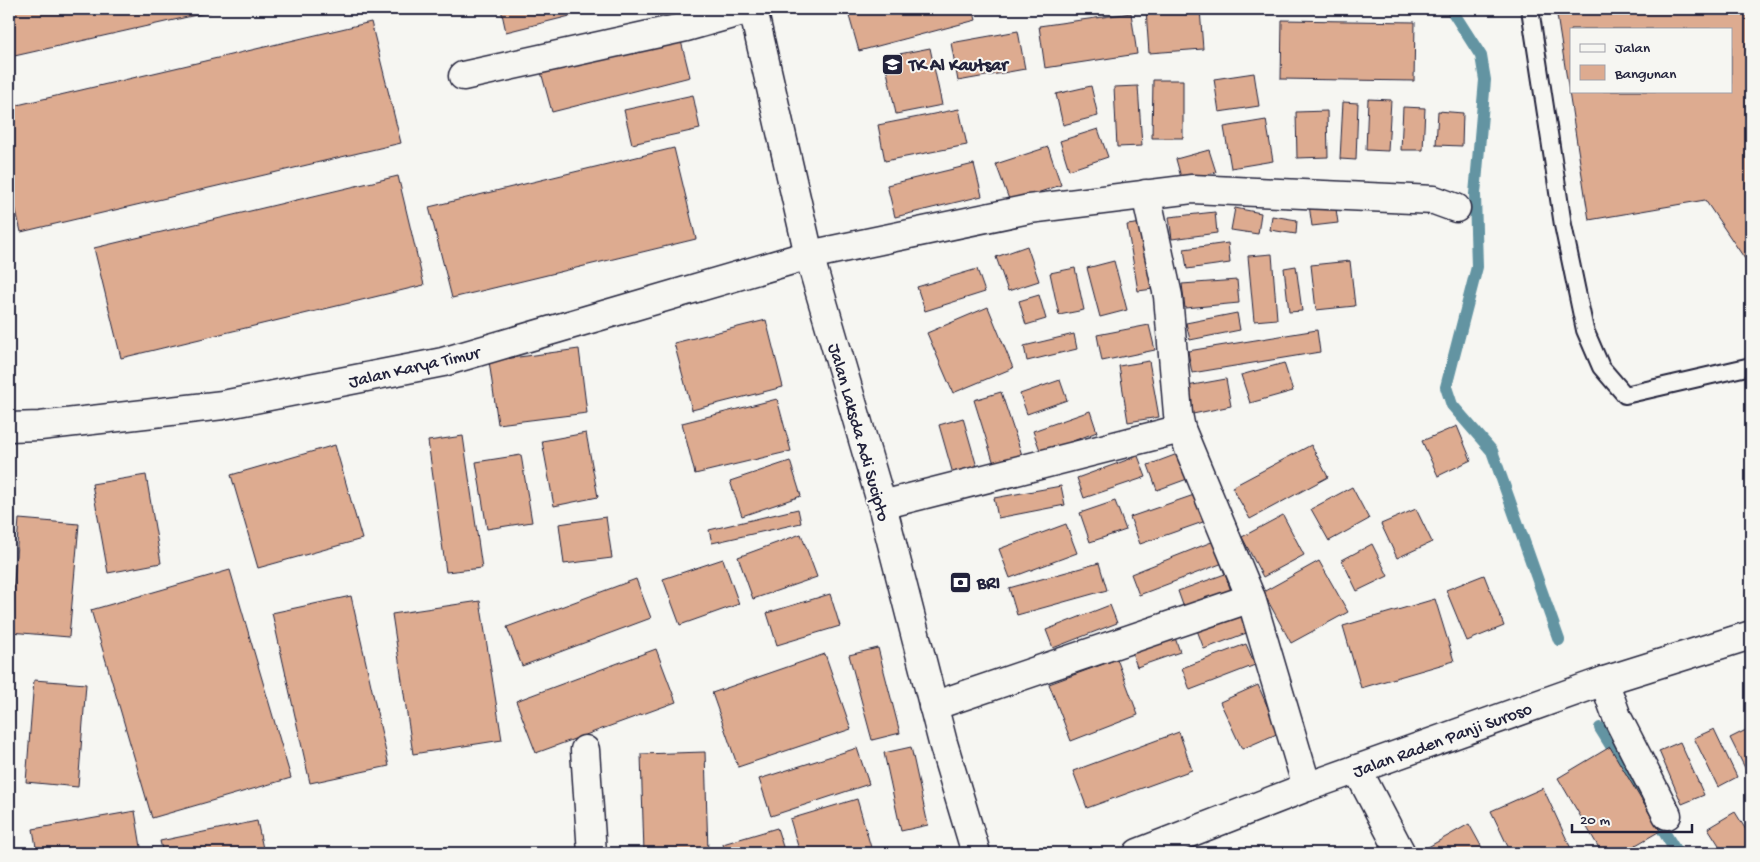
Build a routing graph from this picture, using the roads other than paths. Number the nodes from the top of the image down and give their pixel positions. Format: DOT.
graph roads {
  1 [pos="752,9"];
  2 [pos="1530,9"];
  3 [pos="463,76"];
  4 [pos="1146,194"];
  5 [pos="1456,208"];
  6 [pos="809,255"];
  7 [pos="1751,366"];
  8 [pos="9,427"];
  9 [pos="1181,429"];
  10 [pos="882,505"];
  11 [pos="1251,598"];
  12 [pos="1751,636"];
  13 [pos="1604,681"];
  14 [pos="933,706"];
  15 [pos="586,750"];
  16 [pos="1357,769"];
  17 [pos="1307,787"];
  18 [pos="1667,815"];
  19 [pos="592,853"];
  20 [pos="976,853"];
  21 [pos="1138,853"];
  22 [pos="1401,853"];
  1 -- 3 [label="main road"];
  1 -- 6 [label="main road, Jalan Laksda Adi Sucipto"];
  2 -- 7 [label="lane"];
  4 -- 5 [label="main road, Jalan Karya Timur"];
  4 -- 6 [label="main road, Jalan Karya Timur"];
  4 -- 9 [label="main road"];
  6 -- 8 [label="main road, Jalan Karya Timur"];
  6 -- 10 [label="main road, Jalan Laksda Adi Sucipto"];
  9 -- 10 [label="main road"];
  9 -- 11 [label="main road"];
  10 -- 14 [label="main road, Jalan Laksda Adi Sucipto"];
  11 -- 14 [label="main road"];
  11 -- 17 [label="main road"];
  12 -- 13 [label="main road, Jalan Raden Panji Suroso"];
  13 -- 16 [label="main road, Jalan Raden Panji Suroso"];
  13 -- 18 [label="main road"];
  14 -- 20 [label="main road, Jalan Laksda Adi Sucipto"];
  15 -- 19 [label="main road"];
  16 -- 17 [label="main road, Jalan Raden Panji Suroso"];
  16 -- 22 [label="main road"];
  17 -- 21 [label="main road, Jalan Raden Panji Suroso"];
}
